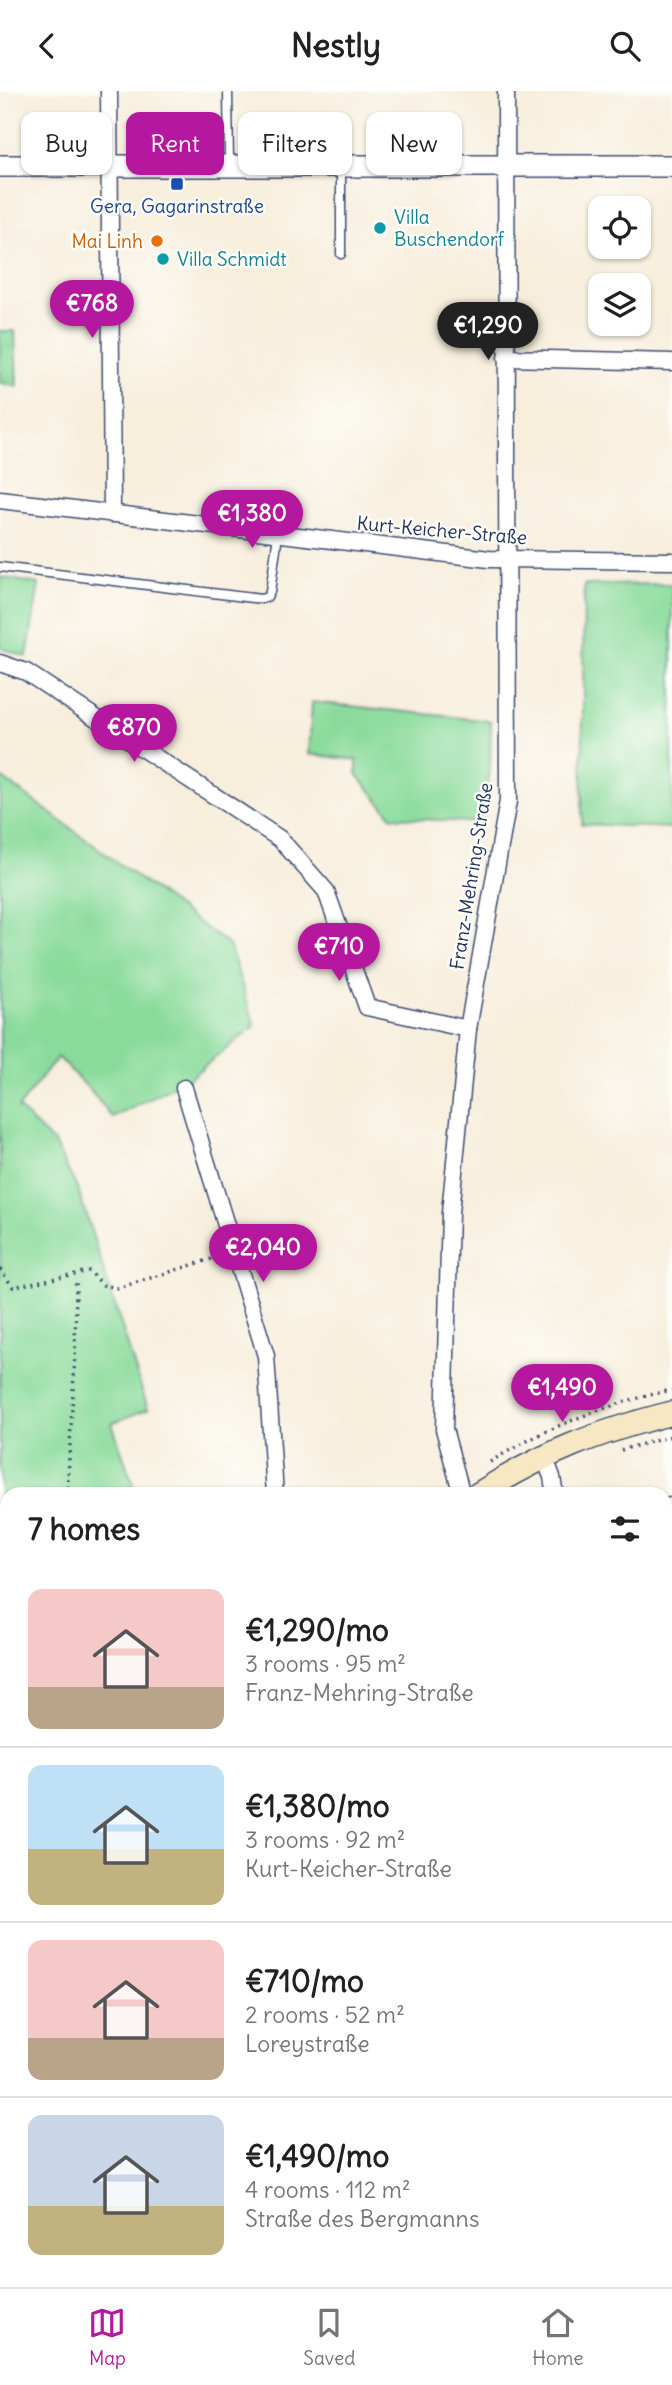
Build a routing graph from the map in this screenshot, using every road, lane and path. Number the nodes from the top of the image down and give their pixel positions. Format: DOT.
graph roads {
  1 [pos="109,91"];
  2 [pos="228,91"];
  3 [pos="506,91"];
  4 [pos="109,112"];
  5 [pos="112,165"];
  6 [pos="229,165"];
  7 [pos="238,165"];
  8 [pos="506,165"];
  9 [pos="0,166"];
  10 [pos="21,166"];
  11 [pos="352,166"];
  12 [pos="672,166"];
  13 [pos="109,175"];
  14 [pos="341,175"];
  15 [pos="341,254"];
  16 [pos="506,358"];
  17 [pos="672,362"];
  18 [pos="0,500"];
  19 [pos="112,514"];
  20 [pos="278,534"];
  21 [pos="507,559"];
  22 [pos="672,561"];
  23 [pos="0,567"];
  24 [pos="0,663"];
  25 [pos="468,1029"];
  26 [pos="184,1088"];
  27 [pos="234,1252"];
  28 [pos="0,1269"];
  29 [pos="76,1281"];
  30 [pos="672,1413"];
  31 [pos="672,1436"];
  32 [pos="610,1453"];
  33 [pos="544,1456"];
  34 [pos="67,1487"];
  35 [pos="274,1487"];
  36 [pos="460,1487"];
  37 [pos="492,1487"];
  38 [pos="554,1487"];
  1 -- 4 [label="street"];
  2 -- 6 [label="lane"];
  3 -- 8 [label="street, Franz-Mehring-Straße"];
  5 -- 6 [label="street"];
  6 -- 7 [label="street"];
  8 -- 11 [label="street"];
  8 -- 12 [label="street"];
  8 -- 16 [label="street, Franz-Mehring-Straße"];
  9 -- 10 [label="street"];
  13 -- 19 [label="street"];
  14 -- 15 [label="lane"];
  16 -- 17 [label="street"];
  16 -- 21 [label="street, Franz-Mehring-Straße"];
  18 -- 19 [label="street, Kurt-Keicher-Straße"];
  19 -- 20 [label="street, Kurt-Keicher-Straße"];
  20 -- 21 [label="street, Kurt-Keicher-Straße"];
  20 -- 23 [label="lane"];
  21 -- 22 [label="street, Kurt-Keicher-Straße"];
  21 -- 25 [label="street, Franz-Mehring-Straße"];
  24 -- 25 [label="street"];
  25 -- 36 [label="street, Franz-Mehring-Straße"];
  26 -- 27 [label="street"];
  27 -- 28 [label="path"];
  27 -- 35 [label="street"];
  29 -- 34 [label="path"];
  30 -- 33 [label="main road"];
  31 -- 32 [label="path"];
  33 -- 37 [label="main road"];
  33 -- 38 [label="street"];
}
